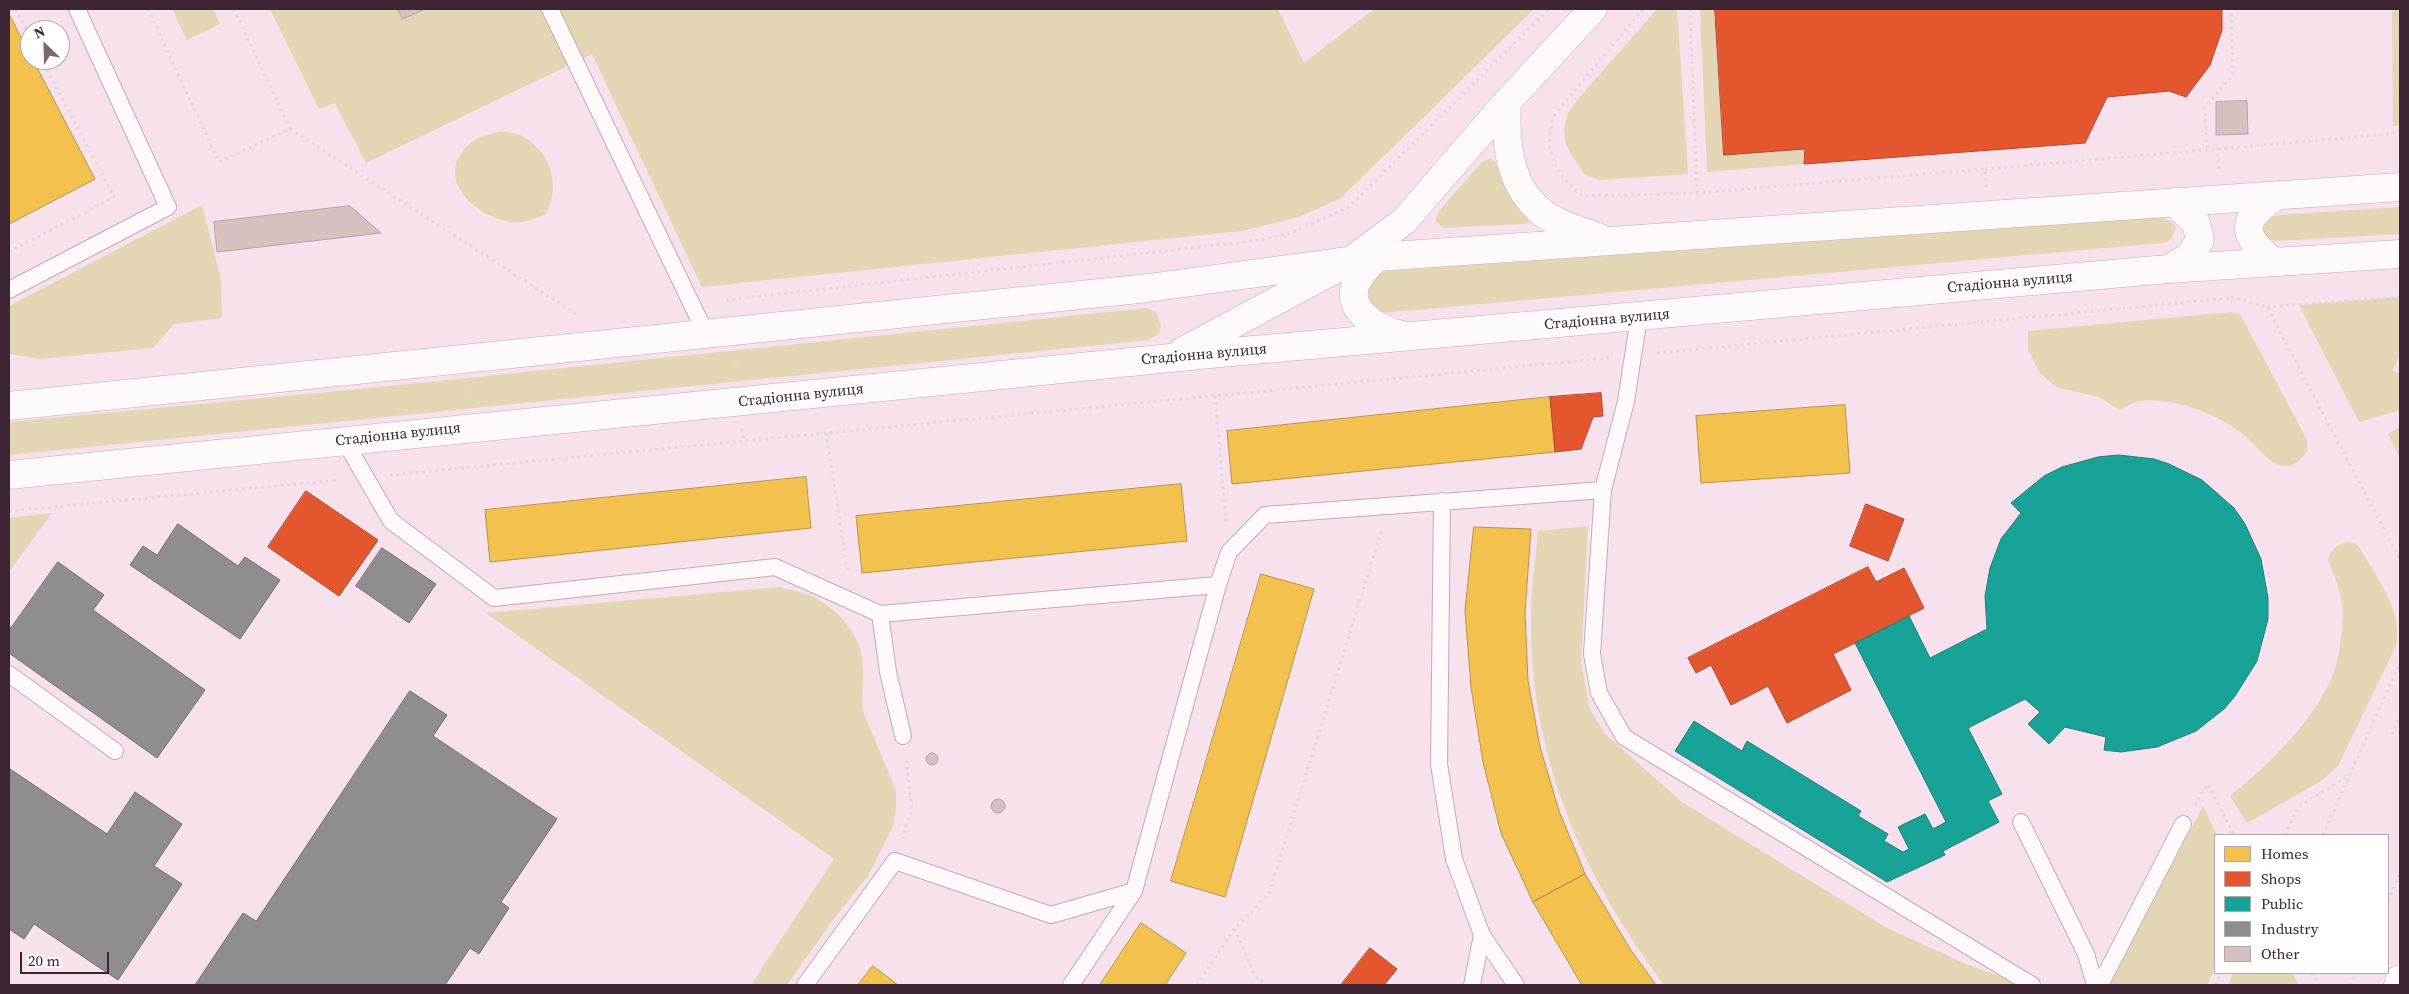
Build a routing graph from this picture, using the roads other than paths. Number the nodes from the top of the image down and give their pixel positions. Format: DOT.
graph roads {
  1 [pos="77,9"];
  2 [pos="550,9"];
  3 [pos="1593,9"];
  4 [pos="1506,102"];
  5 [pos="2400,187"];
  6 [pos="2278,195"];
  7 [pos="2174,202"];
  8 [pos="1404,221"];
  9 [pos="1609,241"];
  10 [pos="2400,254"];
  11 [pos="1376,258"];
  12 [pos="2273,261"];
  13 [pos="1349,262"];
  14 [pos="2168,269"];
  15 [pos="9,290"];
  16 [pos="1639,317"];
  17 [pos="706,334"];
  18 [pos="1407,337"];
  19 [pos="1170,358"];
  20 [pos="9,406"];
  21 [pos="344,440"];
  22 [pos="9,475"];
  23 [pos="1603,490"];
  24 [pos="1442,501"];
  25 [pos="1218,585"];
  26 [pos="880,614"];
  27 [pos="9,674"];
  28 [pos="903,736"];
  29 [pos="115,751"];
  30 [pos="2021,822"];
  31 [pos="2183,824"];
  32 [pos="1134,891"];
  33 [pos="1482,935"];
  34 [pos="2400,980"];
  35 [pos="805,985"];
  36 [pos="1071,985"];
  37 [pos="1472,985"];
  38 [pos="1516,985"];
  39 [pos="2032,985"];
  40 [pos="2095,985"];
  41 [pos="2100,985"];
  42 [pos="2398,985"];
  1 -- 15 [label="lane"];
  2 -- 17 [label="lane"];
  3 -- 4 [label="street"];
  4 -- 8 [label="street"];
  4 -- 9 [label="street"];
  5 -- 6 [label="street"];
  6 -- 7 [label="street"];
  6 -- 12 [label="street"];
  7 -- 9 [label="street"];
  7 -- 14 [label="street"];
  8 -- 11 [label="street"];
  8 -- 13 [label="street"];
  9 -- 11 [label="street"];
  10 -- 12 [label="street, Стадіонна вулиця"];
  11 -- 13 [label="street"];
  11 -- 18 [label="street"];
  12 -- 14 [label="street, Стадіонна вулиця"];
  13 -- 17 [label="street"];
  13 -- 19 [label="street"];
  14 -- 16 [label="street, Стадіонна вулиця"];
  16 -- 18 [label="street, Стадіонна вулиця"];
  16 -- 23 [label="lane"];
  17 -- 20 [label="street"];
  18 -- 19 [label="street, Стадіонна вулиця"];
  19 -- 21 [label="street, Стадіонна вулиця"];
  21 -- 22 [label="street, Стадіонна вулиця"];
  21 -- 26 [label="lane"];
  23 -- 24 [label="lane"];
  23 -- 39 [label="lane"];
  24 -- 25 [label="lane"];
  24 -- 33 [label="lane"];
  25 -- 26 [label="lane"];
  25 -- 32 [label="lane"];
  26 -- 28 [label="lane"];
  27 -- 29 [label="lane"];
  30 -- 40 [label="lane"];
  31 -- 41 [label="lane"];
  32 -- 35 [label="lane"];
  32 -- 36 [label="lane"];
  33 -- 37 [label="lane"];
  33 -- 38 [label="lane"];
  34 -- 42 [label="street"];
}
